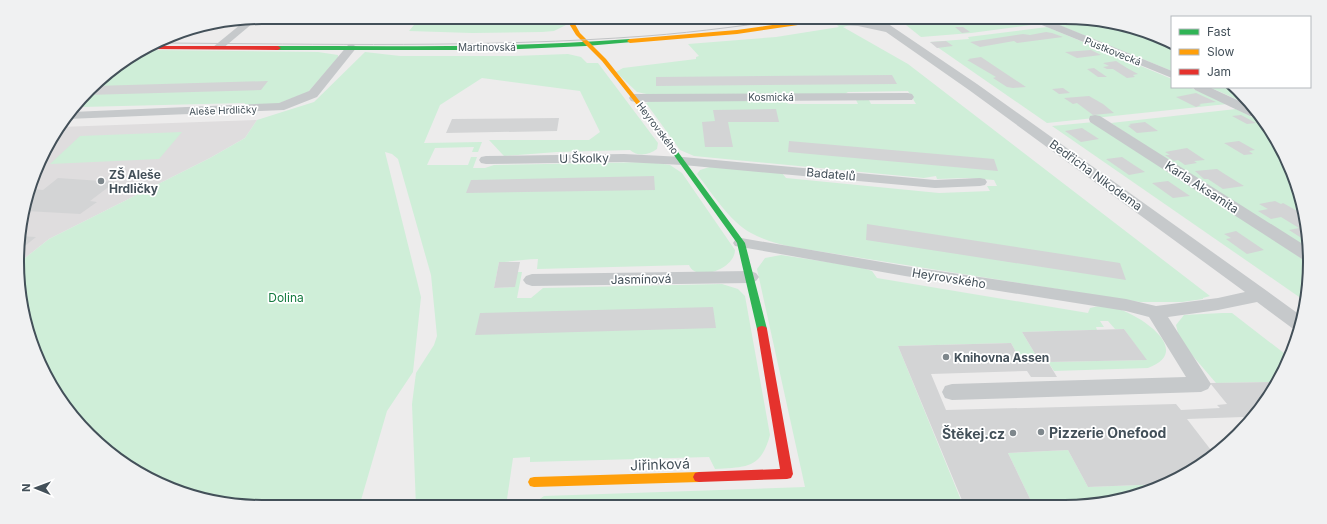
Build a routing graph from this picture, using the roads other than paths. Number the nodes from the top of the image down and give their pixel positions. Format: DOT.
graph roads {
  1 [pos="572,24"];
  2 [pos="797,24"];
  3 [pos="862,24"];
  4 [pos="881,24"];
  5 [pos="888,24"];
  6 [pos="1048,24"];
  7 [pos="246,25"];
  8 [pos="890,31"];
  9 [pos="590,33"];
  10 [pos="564,34"];
  11 [pos="578,34"];
  12 [pos="218,35"];
  13 [pos="233,36"];
  14 [pos="248,36"];
  15 [pos="589,45"];
  16 [pos="352,47"];
  17 [pos="159,48"];
  18 [pos="218,48"];
  19 [pos="1171,75"];
  20 [pos="1201,88"];
  21 [pos="908,97"];
  22 [pos="635,98"];
  23 [pos="1248,110"];
  24 [pos="74,116"];
  25 [pos="1095,119"];
  26 [pos="486,160"];
  27 [pos="682,161"];
  28 [pos="980,182"];
  29 [pos="741,243"];
  30 [pos="1302,251"];
  31 [pos="750,277"];
  32 [pos="532,280"];
  33 [pos="1261,295"];
  34 [pos="1156,312"];
  35 [pos="1296,321"];
  36 [pos="952,392"];
  37 [pos="787,474"];
  38 [pos="534,482"];
  1 -- 11 [label="street, Heyrovského"];
  2 -- 15 [label="street, Martinovská"];
  3 -- 8 [label="street, Martinovská"];
  4 -- 8 [label="street, Bedřicha Nikodema"];
  5 -- 8 [label="street"];
  6 -- 19 [label="street, Pustkovecká"];
  7 -- 13 [label="street"];
  8 -- 33 [label="street, Bedřicha Nikodema"];
  9 -- 11 [label="street"];
  10 -- 11 [label="street"];
  11 -- 15 [label="street, Heyrovského"];
  12 -- 13 [label="street"];
  13 -- 14 [label="street"];
  13 -- 18 [label="street"];
  15 -- 16 [label="street, Martinovská"];
  15 -- 22 [label="street, Heyrovského"];
  16 -- 18 [label="street, Martinovská"];
  16 -- 24 [label="street, Aleše Hrdličky"];
  17 -- 18 [label="street, Martinovská"];
  20 -- 23 [label="street"];
  21 -- 22 [label="street, Kosmická"];
  22 -- 27 [label="street, Heyrovského"];
  25 -- 30 [label="street, Karla Aksamita"];
  26 -- 27 [label="street, U Školky"];
  27 -- 28 [label="street, Badatelů"];
  27 -- 29 [label="street, Heyrovského"];
  29 -- 31 [label="street, Heyrovského"];
  29 -- 34 [label="street, Heyrovského"];
  31 -- 32 [label="street, Jasmínová"];
  31 -- 37 [label="street, Heyrovského"];
  33 -- 34 [label="street, Heyrovského"];
  33 -- 35 [label="street, Bedřicha Nikodema"];
  34 -- 36 [label="street"];
  37 -- 38 [label="street, Jiřinková"];
}
